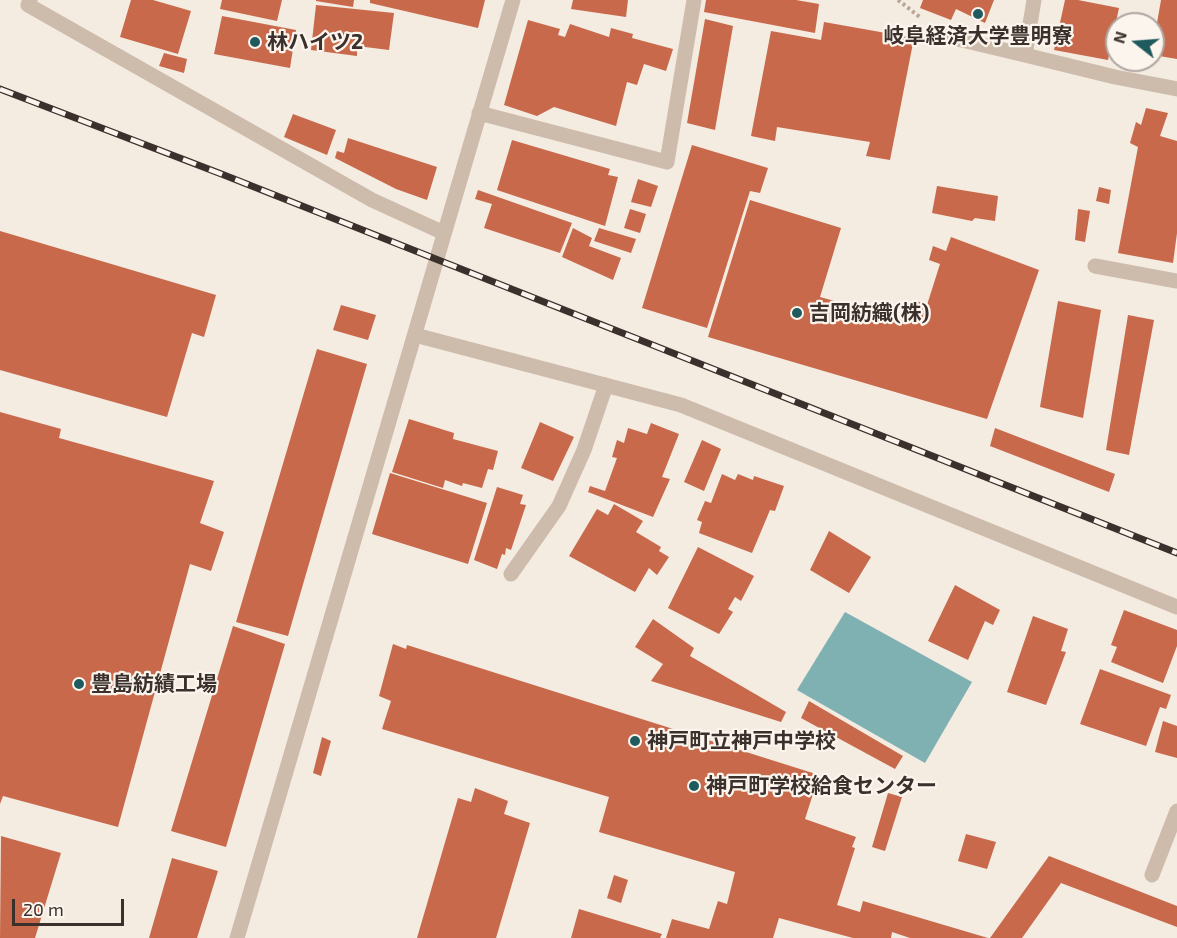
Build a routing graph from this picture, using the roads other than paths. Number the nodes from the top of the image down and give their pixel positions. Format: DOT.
graph roads {
  1 [pos="30,0"];
  2 [pos="513,0"];
  3 [pos="694,0"];
  4 [pos="1034,0"];
  5 [pos="941,35"];
  6 [pos="1024,55"];
  7 [pos="1177,89"];
  8 [pos="479,113"];
  9 [pos="444,233"];
  10 [pos="1095,266"];
  11 [pos="1177,281"];
  12 [pos="414,334"];
  13 [pos="606,385"];
  14 [pos="511,574"];
  15 [pos="1177,607"];
  16 [pos="1177,811"];
  17 [pos="1152,874"];
  18 [pos="237,938"];
  1 -- 9 [label="street"];
  2 -- 8 [label="street"];
  3 -- 8 [label="street"];
  4 -- 6 [label="street"];
  5 -- 6 [label="street"];
  6 -- 7 [label="street"];
  8 -- 9 [label="street"];
  9 -- 12 [label="street"];
  10 -- 11 [label="street"];
  12 -- 13 [label="street"];
  12 -- 18 [label="street"];
  13 -- 14 [label="street"];
  13 -- 15 [label="street"];
  16 -- 17 [label="street"];
}
